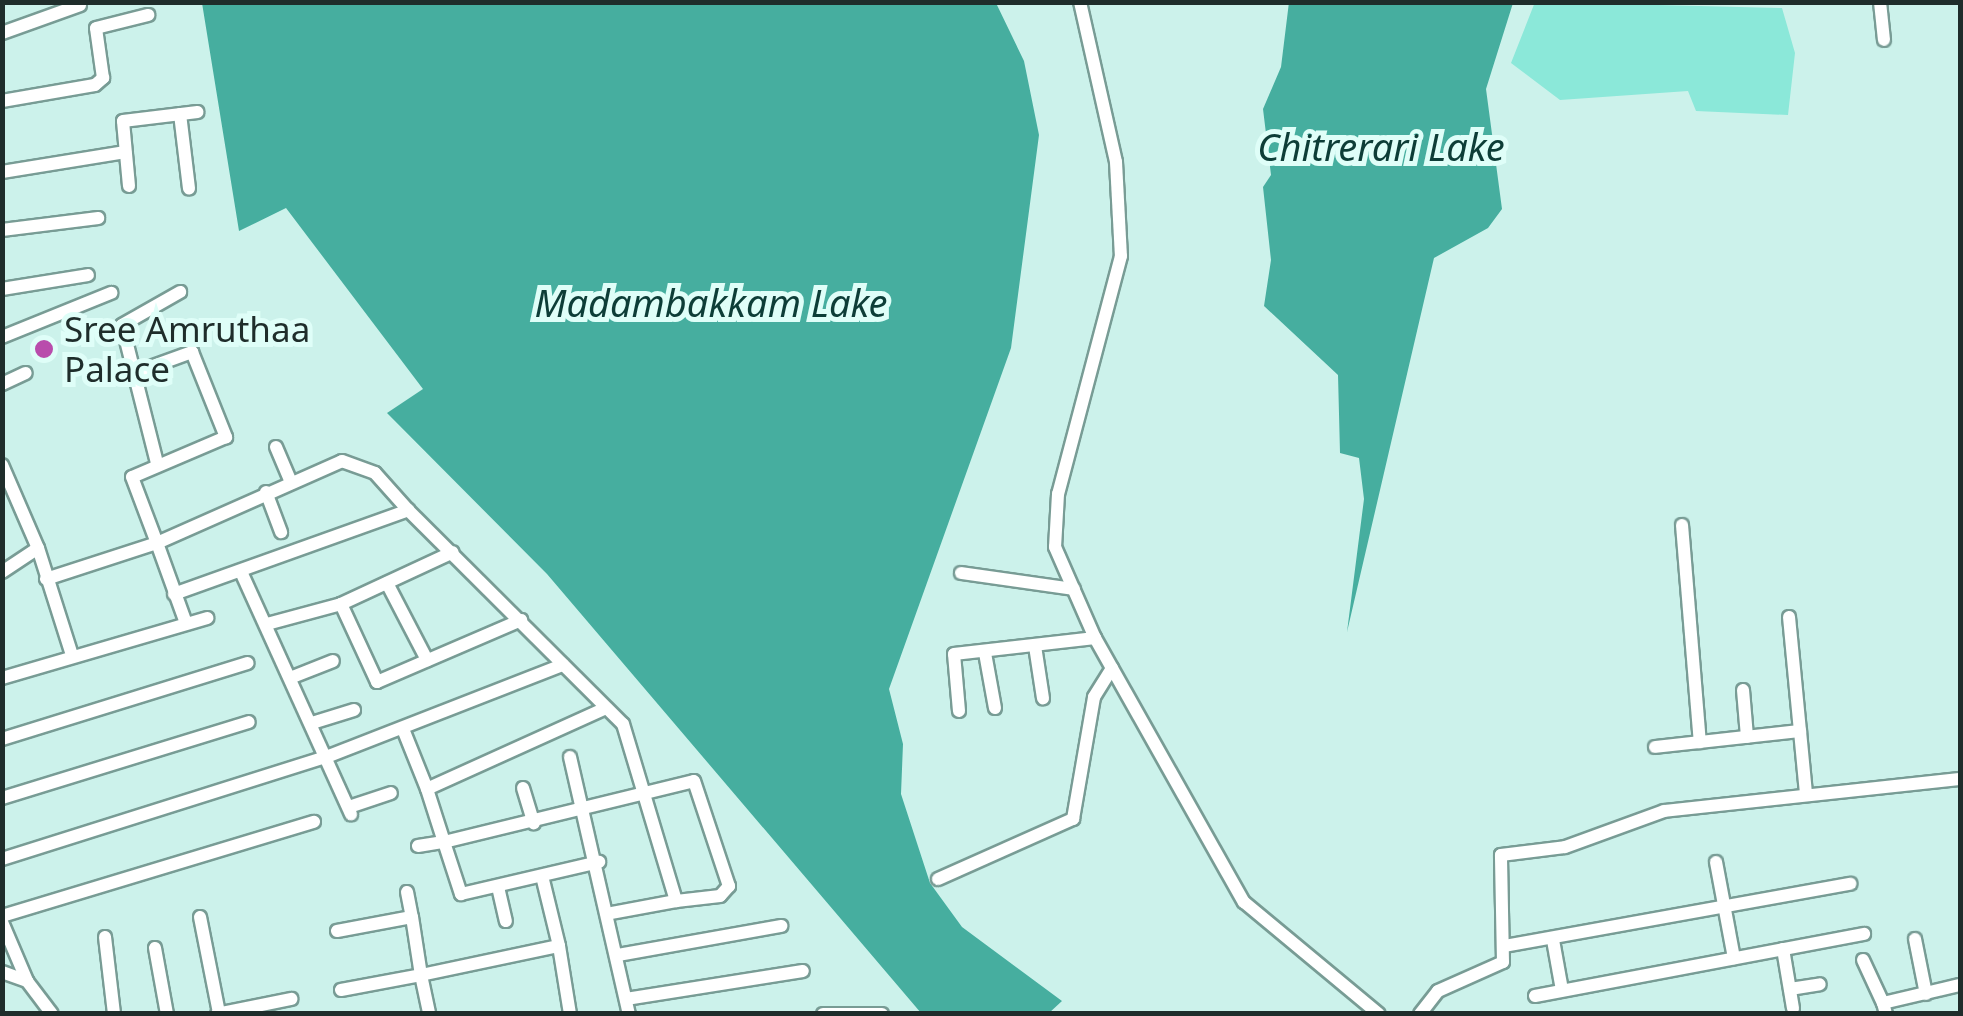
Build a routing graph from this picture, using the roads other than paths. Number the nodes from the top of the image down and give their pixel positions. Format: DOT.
graph roads {
  1 [pos="1080,2"];
  2 [pos="1880,2"];
  3 [pos="80,5"];
  4 [pos="148,15"];
  5 [pos="2,32"];
  6 [pos="1884,40"];
  7 [pos="2,101"];
  8 [pos="197,112"];
  9 [pos="180,114"];
  10 [pos="125,152"];
  11 [pos="2,172"];
  12 [pos="129,186"];
  13 [pos="188,188"];
  14 [pos="98,218"];
  15 [pos="2,230"];
  16 [pos="88,275"];
  17 [pos="2,289"];
  18 [pos="180,292"];
  19 [pos="111,294"];
  20 [pos="2,320"];
  21 [pos="4,337"];
  22 [pos="134,372"];
  23 [pos="26,373"];
  24 [pos="4,381"];
  25 [pos="276,446"];
  26 [pos="158,463"];
  27 [pos="2,465"];
  28 [pos="290,480"];
  29 [pos="266,492"];
  30 [pos="408,510"];
  31 [pos="1682,524"];
  32 [pos="281,532"];
  33 [pos="157,543"];
  34 [pos="38,548"];
  35 [pos="453,552"];
  36 [pos="2,572"];
  37 [pos="961,573"];
  38 [pos="242,574"];
  39 [pos="46,579"];
  40 [pos="387,583"];
  41 [pos="1074,589"];
  42 [pos="174,594"];
  43 [pos="341,604"];
  44 [pos="207,618"];
  45 [pos="1789,618"];
  46 [pos="521,620"];
  47 [pos="186,623"];
  48 [pos="267,624"];
  49 [pos="1095,638"];
  50 [pos="1034,646"];
  51 [pos="985,653"];
  52 [pos="72,655"];
  53 [pos="427,660"];
  54 [pos="333,661"];
  55 [pos="246,664"];
  56 [pos="563,664"];
  57 [pos="1112,668"];
  58 [pos="2,678"];
  59 [pos="290,678"];
  60 [pos="1743,690"];
  61 [pos="1043,698"];
  62 [pos="606,708"];
  63 [pos="995,708"];
  64 [pos="354,710"];
  65 [pos="960,711"];
  66 [pos="250,722"];
  67 [pos="312,723"];
  68 [pos="403,730"];
  69 [pos="1800,731"];
  70 [pos="1748,736"];
  71 [pos="2,738"];
  72 [pos="1700,742"];
  73 [pos="1655,747"];
  74 [pos="328,756"];
  75 [pos="570,756"];
  76 [pos="1960,778"];
  77 [pos="523,788"];
  78 [pos="427,789"];
  79 [pos="391,793"];
  80 [pos="647,793"];
  81 [pos="1806,794"];
  82 [pos="2,798"];
  83 [pos="588,808"];
  84 [pos="314,822"];
  85 [pos="534,823"];
  86 [pos="444,842"];
  87 [pos="418,846"];
  88 [pos="2,858"];
  89 [pos="600,862"];
  90 [pos="1716,862"];
  91 [pos="542,876"];
  92 [pos="938,879"];
  93 [pos="1850,884"];
  94 [pos="498,887"];
  95 [pos="406,892"];
  96 [pos="676,901"];
  97 [pos="1725,908"];
  98 [pos="612,913"];
  99 [pos="412,916"];
  100 [pos="200,917"];
  101 [pos="2,919"];
  102 [pos="506,922"];
  103 [pos="781,926"];
  104 [pos="337,931"];
  105 [pos="1864,934"];
  106 [pos="104,937"];
  107 [pos="1915,938"];
  108 [pos="1553,940"];
  109 [pos="559,946"];
  110 [pos="1504,946"];
  111 [pos="155,948"];
  112 [pos="1782,950"];
  113 [pos="618,955"];
  114 [pos="1734,958"];
  115 [pos="1862,960"];
  116 [pos="803,971"];
  117 [pos="2,972"];
  118 [pos="422,975"];
  119 [pos="27,981"];
  120 [pos="1820,984"];
  121 [pos="1960,985"];
  122 [pos="1790,989"];
  123 [pos="341,990"];
  124 [pos="1562,990"];
  125 [pos="1926,994"];
  126 [pos="1535,996"];
  127 [pos="626,998"];
  128 [pos="291,999"];
  129 [pos="1793,1008"];
  130 [pos="1884,1008"];
  131 [pos="223,1013"];
  132 [pos="52,1014"];
  133 [pos="114,1014"];
  134 [pos="166,1014"];
  135 [pos="428,1014"];
  136 [pos="570,1014"];
  137 [pos="628,1014"];
  138 [pos="823,1014"];
  139 [pos="882,1014"];
  140 [pos="1379,1014"];
  141 [pos="1420,1014"];
  1 -- 41 [label="street"];
  2 -- 6 [label="street"];
  3 -- 5 [label="street"];
  4 -- 7 [label="street"];
  8 -- 9 [label="street"];
  9 -- 10 [label="street"];
  9 -- 13 [label="street"];
  10 -- 11 [label="street"];
  10 -- 12 [label="street"];
  14 -- 15 [label="street"];
  16 -- 17 [label="street"];
  18 -- 22 [label="street"];
  19 -- 21 [label="street"];
  20 -- 21 [label="street"];
  22 -- 26 [label="street"];
  22 -- 26 [label="street"];
  23 -- 24 [label="street"];
  25 -- 28 [label="street"];
  26 -- 33 [label="street"];
  27 -- 34 [label="street"];
  28 -- 29 [label="street"];
  28 -- 30 [label="street"];
  29 -- 32 [label="street"];
  29 -- 33 [label="street"];
  30 -- 35 [label="street"];
  30 -- 38 [label="street"];
  31 -- 72 [label="street"];
  33 -- 39 [label="street"];
  33 -- 42 [label="street"];
  34 -- 36 [label="street"];
  34 -- 39 [label="street"];
  35 -- 40 [label="street"];
  35 -- 46 [label="street"];
  37 -- 41 [label="street"];
  38 -- 42 [label="street"];
  38 -- 48 [label="street"];
  39 -- 52 [label="street"];
  40 -- 43 [label="street"];
  40 -- 53 [label="street"];
  41 -- 49 [label="street"];
  42 -- 47 [label="street"];
  43 -- 48 [label="street"];
  43 -- 53 [label="street"];
  44 -- 47 [label="street"];
  45 -- 69 [label="street"];
  46 -- 53 [label="street"];
  46 -- 56 [label="street"];
  47 -- 52 [label="street"];
  48 -- 59 [label="street"];
  49 -- 50 [label="street"];
  49 -- 57 [label="street"];
  50 -- 51 [label="street"];
  50 -- 61 [label="street"];
  51 -- 63 [label="street"];
  51 -- 65 [label="street"];
  52 -- 58 [label="street"];
  54 -- 59 [label="street"];
  55 -- 71 [label="street"];
  56 -- 62 [label="street"];
  56 -- 68 [label="street"];
  57 -- 92 [label="street"];
  57 -- 140 [label="street"];
  59 -- 67 [label="street"];
  60 -- 70 [label="street"];
  62 -- 78 [label="street"];
  62 -- 80 [label="street"];
  64 -- 67 [label="street"];
  66 -- 82 [label="street"];
  67 -- 74 [label="street"];
  68 -- 74 [label="street"];
  68 -- 78 [label="street"];
  69 -- 70 [label="street"];
  69 -- 81 [label="street"];
  70 -- 72 [label="street"];
  72 -- 73 [label="street"];
  74 -- 79 [label="street"];
  74 -- 88 [label="street"];
  75 -- 83 [label="street"];
  76 -- 81 [label="street"];
  77 -- 85 [label="street"];
  78 -- 86 [label="street"];
  80 -- 83 [label="street"];
  80 -- 96 [label="street"];
  80 -- 96 [label="street"];
  81 -- 110 [label="street"];
  83 -- 85 [label="street"];
  83 -- 89 [label="street"];
  84 -- 101 [label="street"];
  85 -- 86 [label="street"];
  86 -- 87 [label="street"];
  86 -- 94 [label="street"];
  89 -- 91 [label="street"];
  89 -- 98 [label="street"];
  90 -- 97 [label="street"];
  91 -- 94 [label="street"];
  91 -- 109 [label="street"];
  93 -- 97 [label="street"];
  94 -- 102 [label="street"];
  95 -- 99 [label="street"];
  96 -- 98 [label="street"];
  97 -- 108 [label="street"];
  97 -- 114 [label="street"];
  98 -- 113 [label="street"];
  99 -- 104 [label="street"];
  99 -- 118 [label="street"];
  100 -- 131 [label="street"];
  101 -- 119 [label="street"];
  103 -- 113 [label="street"];
  105 -- 112 [label="street"];
  106 -- 133 [label="street"];
  107 -- 125 [label="street"];
  108 -- 110 [label="street"];
  108 -- 124 [label="street"];
  109 -- 118 [label="street"];
  109 -- 136 [label="street"];
  110 -- 141 [label="street"];
  111 -- 134 [label="street"];
  112 -- 114 [label="street"];
  112 -- 122 [label="street"];
  113 -- 127 [label="street"];
  114 -- 124 [label="street"];
  115 -- 130 [label="street"];
  116 -- 127 [label="street"];
  117 -- 119 [label="street"];
  118 -- 123 [label="street"];
  118 -- 135 [label="street"];
  119 -- 132 [label="street"];
  120 -- 122 [label="street"];
  121 -- 125 [label="street"];
  122 -- 129 [label="street"];
  124 -- 126 [label="street"];
  125 -- 130 [label="street"];
  127 -- 137 [label="street"];
  128 -- 131 [label="street"];
  138 -- 139 [label="street"];
}
